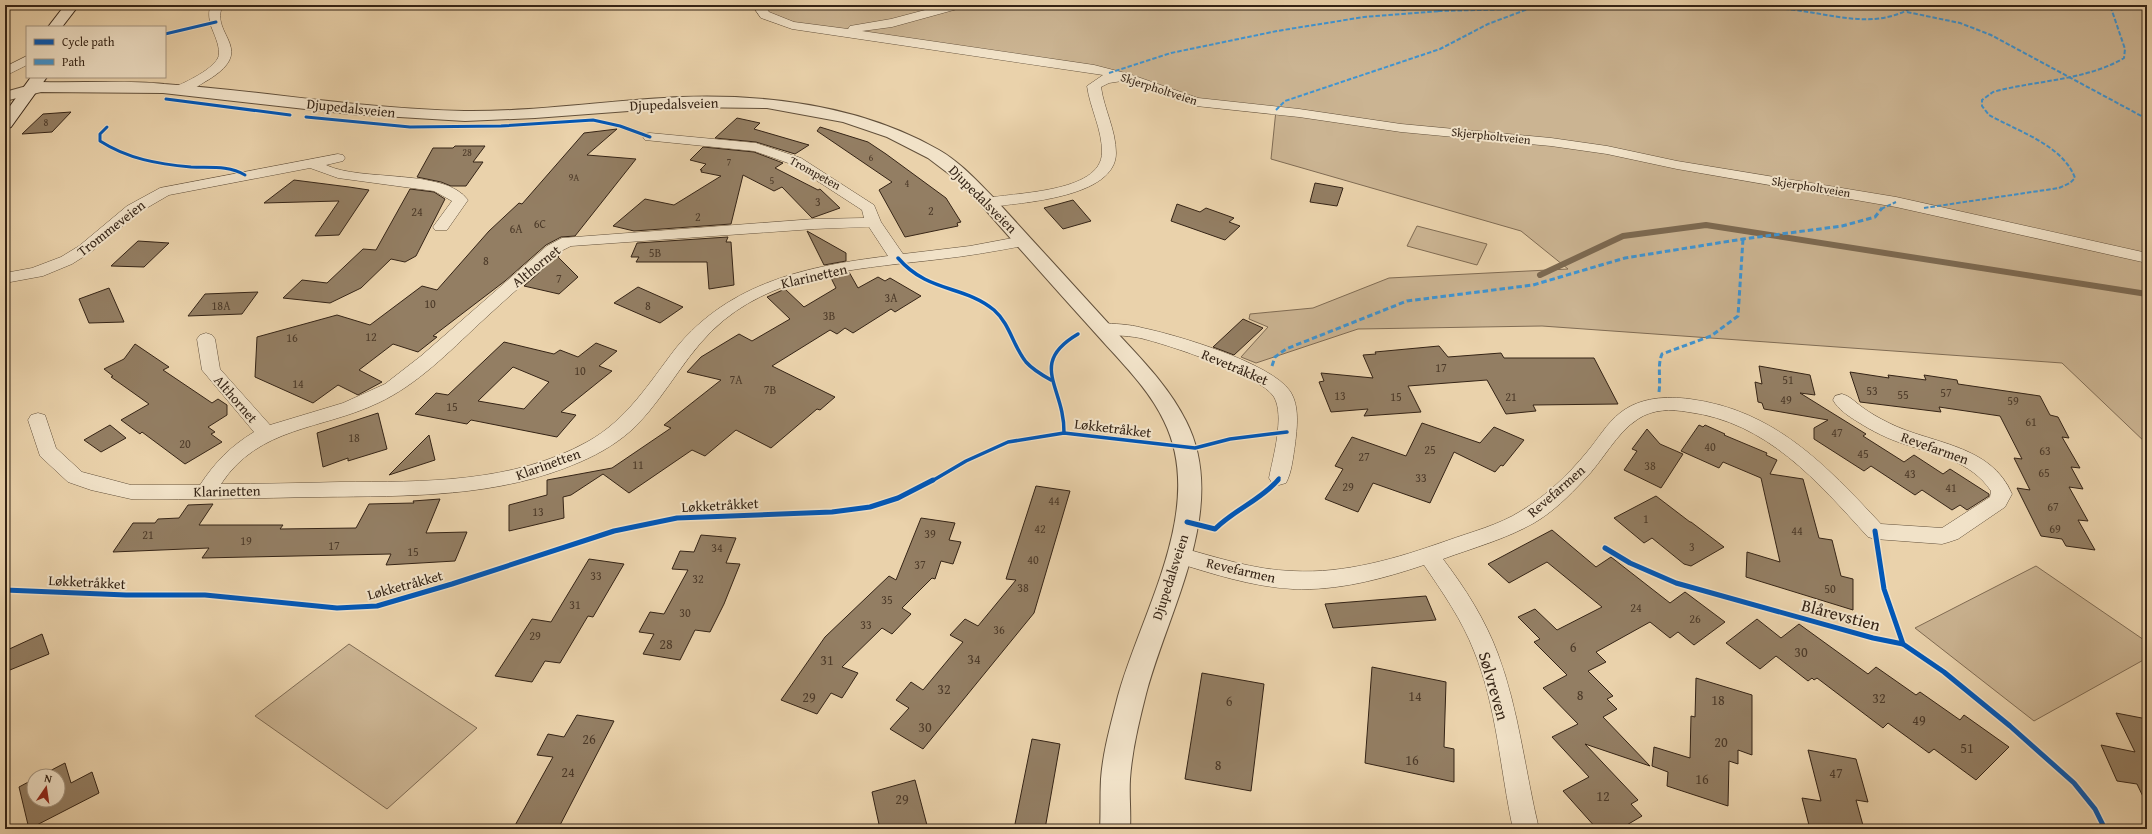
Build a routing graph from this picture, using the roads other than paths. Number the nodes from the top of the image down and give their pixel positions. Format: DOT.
graph roads {
  1 [pos="72,5"];
  2 [pos="216,5"];
  3 [pos="758,5"];
  4 [pos="956,5"];
  5 [pos="86,7"];
  6 [pos="77,22"];
  7 [pos="56,26"];
  8 [pos="833,32"];
  9 [pos="26,61"];
  10 [pos="1071,66"];
  11 [pos="5,72"];
  12 [pos="26,72"];
  13 [pos="1124,77"];
  14 [pos="1094,86"];
  15 [pos="31,88"];
  16 [pos="182,89"];
  17 [pos="6,98"];
  18 [pos="5,124"];
  19 [pos="650,137"];
  20 [pos="338,158"];
  21 [pos="313,163"];
  22 [pos="988,202"];
  23 [pos="873,222"];
  24 [pos="441,226"];
  25 [pos="1023,241"];
  26 [pos="898,258"];
  27 [pos="2147,258"];
  28 [pos="5,278"];
  29 [pos="1101,328"];
  30 [pos="206,339"];
  31 [pos="1842,400"];
  32 [pos="38,420"];
  33 [pos="266,434"];
  34 [pos="1279,478"];
  35 [pos="206,491"];
  36 [pos="1179,555"];
  37 [pos="1430,555"];
  38 [pos="1115,829"];
  39 [pos="1526,829"];
  1 -- 7 [label="street"];
  2 -- 16 [label="street"];
  3 -- 8 [label="street, Skjerpholtveien"];
  4 -- 8 [label="street, Skjerpholtveien"];
  5 -- 6 [label="street"];
  8 -- 10 [label="street, Skjerpholtveien"];
  9 -- 11 [label="street"];
  10 -- 13 [label="street, Skjerpholtveien"];
  10 -- 14 [label="street"];
  12 -- 17 [label="street"];
  13 -- 14 [label="street"];
  13 -- 27 [label="street, Skjerpholtveien"];
  14 -- 22 [label="street"];
  15 -- 16 [label="street, Djupedalsveien"];
  15 -- 17 [label="street, Djupedalsveien"];
  15 -- 18 [label="street"];
  16 -- 22 [label="street, Djupedalsveien"];
  19 -- 23 [label="street, Trompeten"];
  20 -- 21 [label="street, Trommeveien"];
  21 -- 24 [label="street"];
  21 -- 28 [label="street, Trommeveien"];
  22 -- 25 [label="street, Djupedalsveien"];
  23 -- 26 [label="street, Trompeten"];
  23 -- 33 [label="street, Althornet"];
  25 -- 26 [label="street, Klarinetten"];
  25 -- 29 [label="street, Djupedalsveien"];
  26 -- 35 [label="street, Klarinetten"];
  29 -- 34 [label="street, Revetråkket"];
  29 -- 36 [label="street, Djupedalsveien"];
  30 -- 33 [label="street, Althornet"];
  31 -- 37 [label="street, Revefarmen"];
  32 -- 35 [label="street, Klarinetten"];
  33 -- 35 [label="street, Althornet"];
  36 -- 37 [label="street, Revefarmen"];
  36 -- 38 [label="street, Djupedalsveien"];
  37 -- 39 [label="street, Sølvreven"];
}
